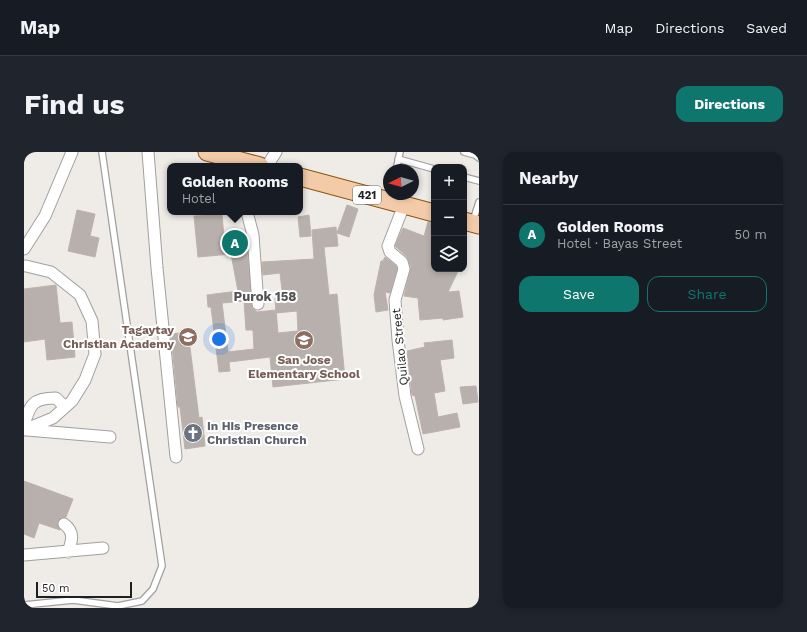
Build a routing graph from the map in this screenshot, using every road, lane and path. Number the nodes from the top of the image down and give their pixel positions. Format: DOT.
graph roads {
  1 [pos="72,152"];
  2 [pos="102,152"];
  3 [pos="148,152"];
  4 [pos="207,152"];
  5 [pos="276,152"];
  6 [pos="400,152"];
  7 [pos="464,152"];
  8 [pos="479,158"];
  9 [pos="398,159"];
  10 [pos="247,163"];
  11 [pos="269,163"];
  12 [pos="397,164"];
  13 [pos="431,168"];
  14 [pos="303,178"];
  15 [pos="467,178"];
  16 [pos="479,181"];
  17 [pos="383,196"];
  18 [pos="394,200"];
  19 [pos="479,202"];
  20 [pos="404,205"];
  21 [pos="431,212"];
  22 [pos="247,215"];
  23 [pos="472,223"];
  24 [pos="24,249"];
  25 [pos="24,252"];
  26 [pos="25,269"];
  27 [pos="258,304"];
  28 [pos="65,407"];
  29 [pos="24,425"];
  30 [pos="24,430"];
  31 [pos="110,437"];
  32 [pos="418,449"];
  33 [pos="176,457"];
  34 [pos="64,524"];
  35 [pos="103,548"];
  36 [pos="68,552"];
  37 [pos="24,555"];
  38 [pos="24,605"];
  39 [pos="119,607"];
  1 -- 24 [label="street"];
  2 -- 39 [label="lane"];
  3 -- 33 [label="street"];
  4 -- 10 [label="main road"];
  5 -- 11 [label="street"];
  6 -- 9 [label="lane"];
  7 -- 8 [label="lane"];
  9 -- 12 [label="lane"];
  9 -- 13 [label="lane"];
  14 -- 17 [label="main road, 421"];
  15 -- 16 [label="lane"];
  18 -- 20 [label="main road, 421"];
  19 -- 23 [label="lane"];
  20 -- 21 [label="main road, 421"];
  20 -- 32 [label="street, Quilao Street"];
  22 -- 27 [label="street"];
  25 -- 26 [label="street"];
  26 -- 28 [label="street"];
  28 -- 29 [label="street"];
  28 -- 30 [label="street"];
  30 -- 31 [label="street"];
  34 -- 36 [label="street"];
  35 -- 36 [label="street"];
  36 -- 37 [label="street"];
  38 -- 39 [label="lane"];
}
